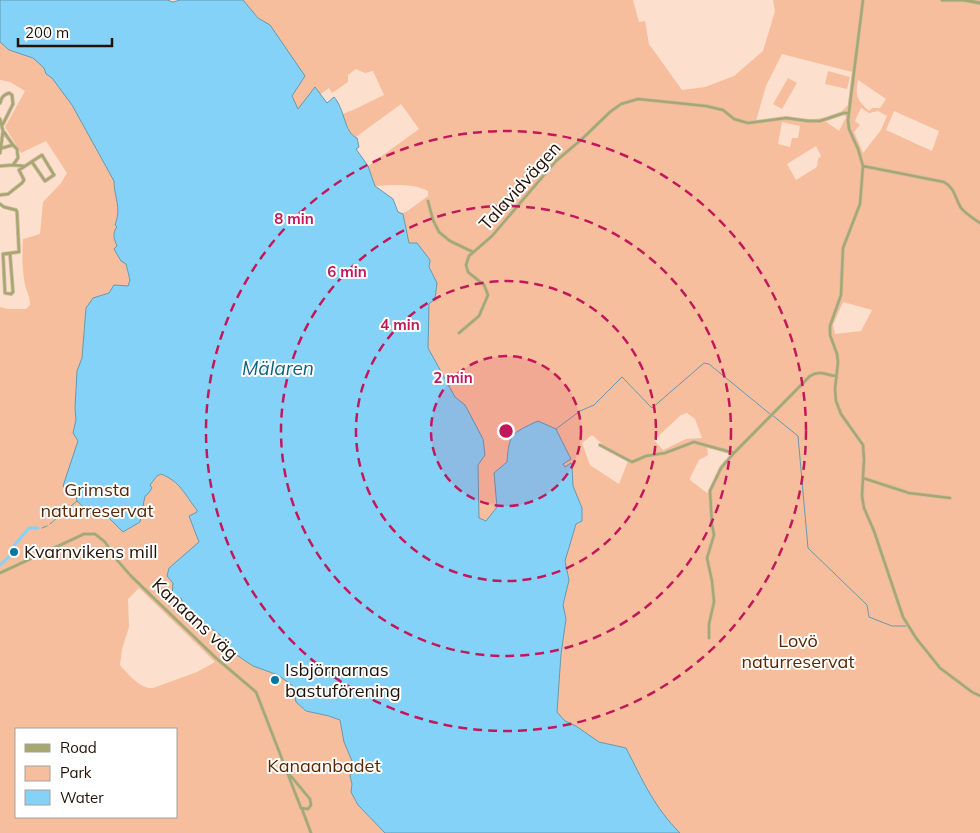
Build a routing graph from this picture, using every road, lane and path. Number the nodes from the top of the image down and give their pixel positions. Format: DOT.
graph roads {
  1 [pos="863,0"];
  2 [pos="942,0"];
  3 [pos="980,3"];
  4 [pos="0,103"];
  5 [pos="849,114"];
  6 [pos="0,119"];
  7 [pos="3,124"];
  8 [pos="3,131"];
  9 [pos="13,145"];
  10 [pos="2,148"];
  11 [pos="0,152"];
  12 [pos="32,162"];
  13 [pos="13,165"];
  14 [pos="0,166"];
  15 [pos="24,166"];
  16 [pos="863,166"];
  17 [pos="0,195"];
  18 [pos="428,201"];
  19 [pos="0,204"];
  20 [pos="980,223"];
  21 [pos="473,252"];
  22 [pos="10,254"];
  23 [pos="459,333"];
  24 [pos="836,376"];
  25 [pos="600,445"];
  26 [pos="734,454"];
  27 [pos="863,478"];
  28 [pos="950,498"];
  29 [pos="0,573"];
  30 [pos="709,638"];
  31 [pos="980,696"];
  32 [pos="285,769"];
  33 [pos="301,808"];
  34 [pos="311,833"];
  1 -- 5 [label="street"];
  2 -- 3 [label="street"];
  4 -- 7 [label="street"];
  5 -- 16 [label="street"];
  5 -- 21 [label="street, Talavidvägen"];
  6 -- 7 [label="street"];
  7 -- 8 [label="street"];
  8 -- 9 [label="street"];
  8 -- 10 [label="street"];
  9 -- 10 [label="street"];
  9 -- 13 [label="street"];
  10 -- 11 [label="street"];
  12 -- 12 [label="street"];
  12 -- 15 [label="street"];
  13 -- 14 [label="street"];
  13 -- 15 [label="street"];
  15 -- 17 [label="street"];
  16 -- 20 [label="street"];
  16 -- 24 [label="street"];
  18 -- 21 [label="street"];
  19 -- 22 [label="street"];
  21 -- 23 [label="street, Talavidvägen"];
  22 -- 22 [label="street"];
  24 -- 26 [label="street"];
  24 -- 27 [label="street"];
  25 -- 26 [label="street"];
  26 -- 30 [label="street"];
  27 -- 28 [label="street"];
  27 -- 31 [label="street"];
  29 -- 32 [label="street, Kanaans väg"];
  32 -- 33 [label="street, Kanaans väg"];
  32 -- 33 [label="street, Kanaans väg"];
  33 -- 34 [label="street"];
}
